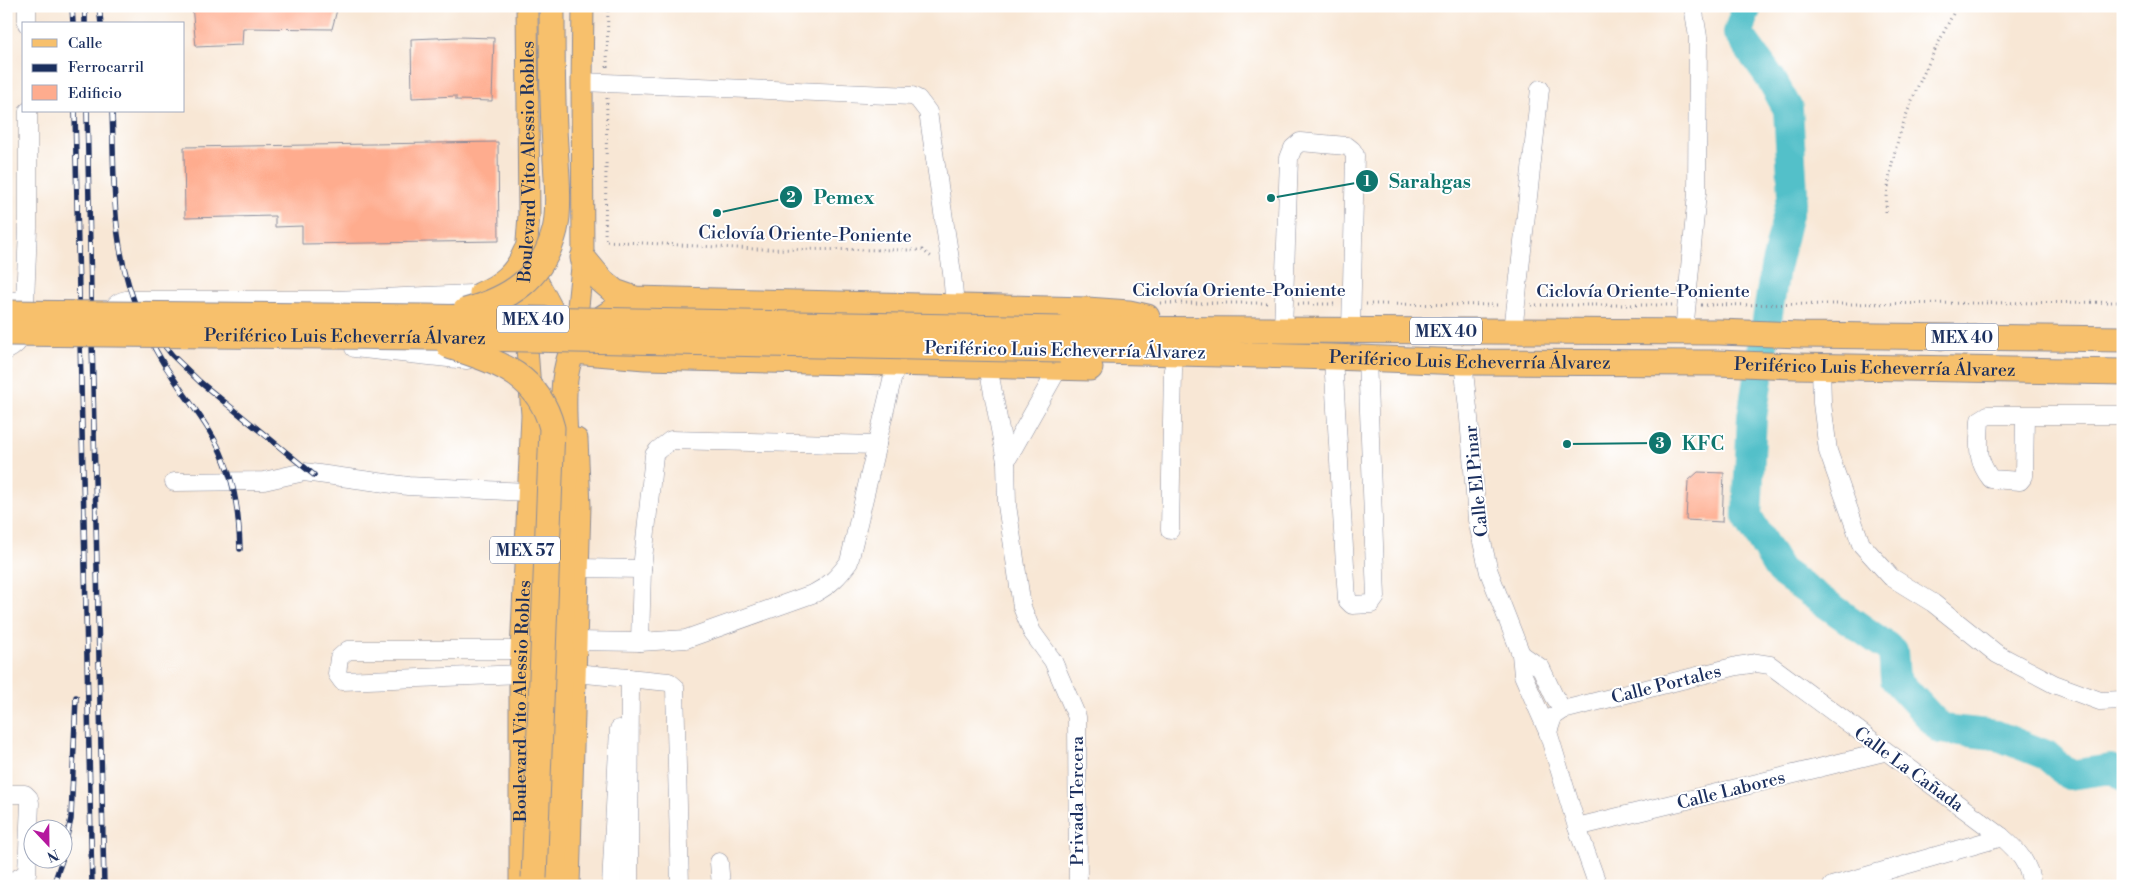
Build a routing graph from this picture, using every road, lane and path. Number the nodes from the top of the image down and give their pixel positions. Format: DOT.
graph roads {
  1 [pos="27,6"];
  2 [pos="527,6"];
  3 [pos="552,6"];
  4 [pos="583,6"];
  5 [pos="608,6"];
  6 [pos="1693,6"];
  7 [pos="1957,6"];
  8 [pos="27,22"];
  9 [pos="582,82"];
  10 [pos="607,83"];
  11 [pos="1540,89"];
  12 [pos="28,112"];
  13 [pos="1886,212"];
  14 [pos="583,214"];
  15 [pos="529,215"];
  16 [pos="526,253"];
  17 [pos="583,258"];
  18 [pos="952,273"];
  19 [pos="480,293"];
  20 [pos="523,295"];
  21 [pos="635,299"];
  22 [pos="6,300"];
  23 [pos="2123,302"];
  24 [pos="1157,303"];
  25 [pos="1284,304"];
  26 [pos="1352,304"];
  27 [pos="1516,305"];
  28 [pos="1688,305"];
  29 [pos="954,307"];
  30 [pos="16,308"];
  31 [pos="426,327"];
  32 [pos="1174,329"];
  33 [pos="1283,330"];
  34 [pos="1351,330"];
  35 [pos="1513,331"];
  36 [pos="1684,332"];
  37 [pos="6,333"];
  38 [pos="2123,339"];
  39 [pos="1060,349"];
  40 [pos="573,351"];
  41 [pos="6,352"];
  42 [pos="1230,354"];
  43 [pos="645,357"];
  44 [pos="1333,357"];
  45 [pos="1367,358"];
  46 [pos="1463,362"];
  47 [pos="484,363"];
  48 [pos="896,363"];
  49 [pos="988,366"];
  50 [pos="1821,366"];
  51 [pos="1173,369"];
  52 [pos="2123,372"];
  53 [pos="532,415"];
  54 [pos="2025,415"];
  55 [pos="2123,415"];
  56 [pos="877,445"];
  57 [pos="1006,461"];
  58 [pos="174,482"];
  59 [pos="527,492"];
  60 [pos="1170,530"];
  61 [pos="578,568"];
  62 [pos="642,569"];
  63 [pos="576,641"];
  64 [pos="640,642"];
  65 [pos="521,650"];
  66 [pos="1521,654"];
  67 [pos="1770,666"];
  68 [pos="575,673"];
  69 [pos="520,674"];
  70 [pos="630,678"];
  71 [pos="2123,700"];
  72 [pos="1563,710"];
  73 [pos="630,719"];
  74 [pos="1548,732"];
  75 [pos="1884,752"];
  76 [pos="6,794"];
  77 [pos="1577,827"];
  78 [pos="2002,837"];
  79 [pos="720,862"];
  80 [pos="6,880"];
  81 [pos="535,884"];
  82 [pos="569,886"];
  83 [pos="611,886"];
  84 [pos="629,886"];
  85 [pos="680,886"];
  86 [pos="721,886"];
  87 [pos="1078,886"];
  88 [pos="1598,886"];
  89 [pos="1832,886"];
  90 [pos="2032,886"];
  1 -- 8 [label="street"];
  2 -- 15 [label="main road, Boulevard Vito Alessio Robles"];
  3 -- 31 [label="highway, bridge"];
  4 -- 9 [label="main road"];
  5 -- 10 [label="path, Ciclovía Oriente-Poniente"];
  6 -- 28 [label="street"];
  7 -- 13 [label="path"];
  9 -- 10 [label="street"];
  9 -- 14 [label="main road"];
  10 -- 18 [label="street"];
  10 -- 18 [label="path, Ciclovía Oriente-Poniente"];
  11 -- 27 [label="street"];
  12 -- 30 [label="street"];
  14 -- 15 [label="main road"];
  14 -- 17 [label="main road, MEX 57"];
  15 -- 16 [label="main road, Boulevard Vito Alessio Robles / MEX 57"];
  16 -- 19 [label="main road"];
  16 -- 20 [label="main road, Boulevard Vito Alessio Robles / MEX 57"];
  16 -- 40 [label="highway"];
  17 -- 21 [label="highway"];
  17 -- 40 [label="main road, MEX 57"];
  18 -- 29 [label="street"];
  19 -- 20 [label="street, Periférico Luis Echeverría Álvarez"];
  19 -- 47 [label="street"];
  19 -- 47 [label="street, Periférico Luis Echeverría Álvarez"];
  20 -- 40 [label="main road"];
  20 -- 53 [label="main road, Boulevard Vito Alessio Robles / MEX 57"];
  21 -- 29 [label="highway"];
  21 -- 40 [label="highway"];
  21 -- 43 [label="highway"];
  22 -- 30 [label="street"];
  23 -- 28 [label="path, Ciclovía Oriente-Poniente"];
  24 -- 25 [label="path, Ciclovía Oriente-Poniente"];
  25 -- 26 [label="path, Ciclovía Oriente-Poniente"];
  25 -- 26 [label="street"];
  25 -- 33 [label="street"];
  26 -- 27 [label="path, Ciclovía Oriente-Poniente"];
  26 -- 34 [label="street"];
  27 -- 28 [label="path, Ciclovía Oriente-Poniente"];
  27 -- 35 [label="street"];
  28 -- 36 [label="street"];
  29 -- 32 [label="highway"];
  30 -- 31 [label="highway, Periférico Luis Echeverría Álvarez / MEX 40, bridge"];
  30 -- 41 [label="street"];
  31 -- 37 [label="highway, Periférico Luis Echeverría Álvarez / MEX 40, bridge"];
  31 -- 39 [label="highway, Periférico Luis Echeverría Álvarez / MEX 40, bridge"];
  31 -- 81 [label="highway, bridge"];
  32 -- 33 [label="highway, Periférico Luis Echeverría Álvarez / MEX 40"];
  32 -- 39 [label="highway, Periférico Luis Echeverría Álvarez / MEX 40"];
  33 -- 34 [label="highway, Periférico Luis Echeverría Álvarez / MEX 40"];
  34 -- 35 [label="highway, Periférico Luis Echeverría Álvarez / MEX 40"];
  35 -- 36 [label="highway, Periférico Luis Echeverría Álvarez / MEX 40"];
  36 -- 38 [label="highway, Periférico Luis Echeverría Álvarez / MEX 40"];
  39 -- 42 [label="highway, Periférico Luis Echeverría Álvarez / MEX 40"];
  39 -- 49 [label="highway"];
  39 -- 51 [label="highway"];
  39 -- 57 [label="street"];
  40 -- 43 [label="highway"];
  40 -- 61 [label="main road, MEX 57"];
  40 -- 81 [label="highway"];
  42 -- 44 [label="highway, Periférico Luis Echeverría Álvarez / MEX 40"];
  42 -- 51 [label="highway"];
  43 -- 48 [label="highway"];
  44 -- 45 [label="highway, Periférico Luis Echeverría Álvarez / MEX 40"];
  44 -- 45 [label="street"];
  45 -- 46 [label="highway, Periférico Luis Echeverría Álvarez / MEX 40"];
  46 -- 50 [label="highway, Periférico Luis Echeverría Álvarez / MEX 40"];
  46 -- 66 [label="street, Calle El Pinar"];
  47 -- 53 [label="street"];
  48 -- 49 [label="highway"];
  48 -- 56 [label="street"];
  49 -- 57 [label="street"];
  50 -- 52 [label="highway, Periférico Luis Echeverría Álvarez / MEX 40"];
  50 -- 71 [label="street"];
  51 -- 60 [label="street"];
  53 -- 59 [label="main road, Boulevard Vito Alessio Robles / MEX 57"];
  54 -- 55 [label="street"];
  56 -- 62 [label="street"];
  56 -- 64 [label="street"];
  57 -- 87 [label="street, Privada Tercera"];
  58 -- 59 [label="street"];
  59 -- 65 [label="main road, Boulevard Vito Alessio Robles / MEX 57"];
  61 -- 62 [label="street"];
  61 -- 63 [label="main road, MEX 57"];
  62 -- 64 [label="street"];
  63 -- 64 [label="street"];
  63 -- 68 [label="main road, MEX 57"];
  65 -- 69 [label="main road, Boulevard Vito Alessio Robles / MEX 57"];
  65 -- 69 [label="street"];
  66 -- 72 [label="street"];
  66 -- 74 [label="street, Calle El Pinar"];
  67 -- 72 [label="street, Calle Portales"];
  67 -- 75 [label="street, Calle La Cañada"];
  68 -- 70 [label="street"];
  68 -- 82 [label="main road, MEX 57"];
  69 -- 81 [label="main road, Boulevard Vito Alessio Robles / MEX 57"];
  70 -- 73 [label="street"];
  70 -- 85 [label="street"];
  72 -- 74 [label="street"];
  73 -- 83 [label="street"];
  73 -- 84 [label="street"];
  74 -- 77 [label="street, Calle El Pinar"];
  75 -- 77 [label="street, Calle Labores"];
  75 -- 78 [label="street, Calle La Cañada"];
  76 -- 80 [label="street"];
  77 -- 88 [label="street, Calle El Pinar"];
  78 -- 89 [label="street"];
  78 -- 90 [label="street, Calle La Cañada"];
  79 -- 86 [label="street"];
}
